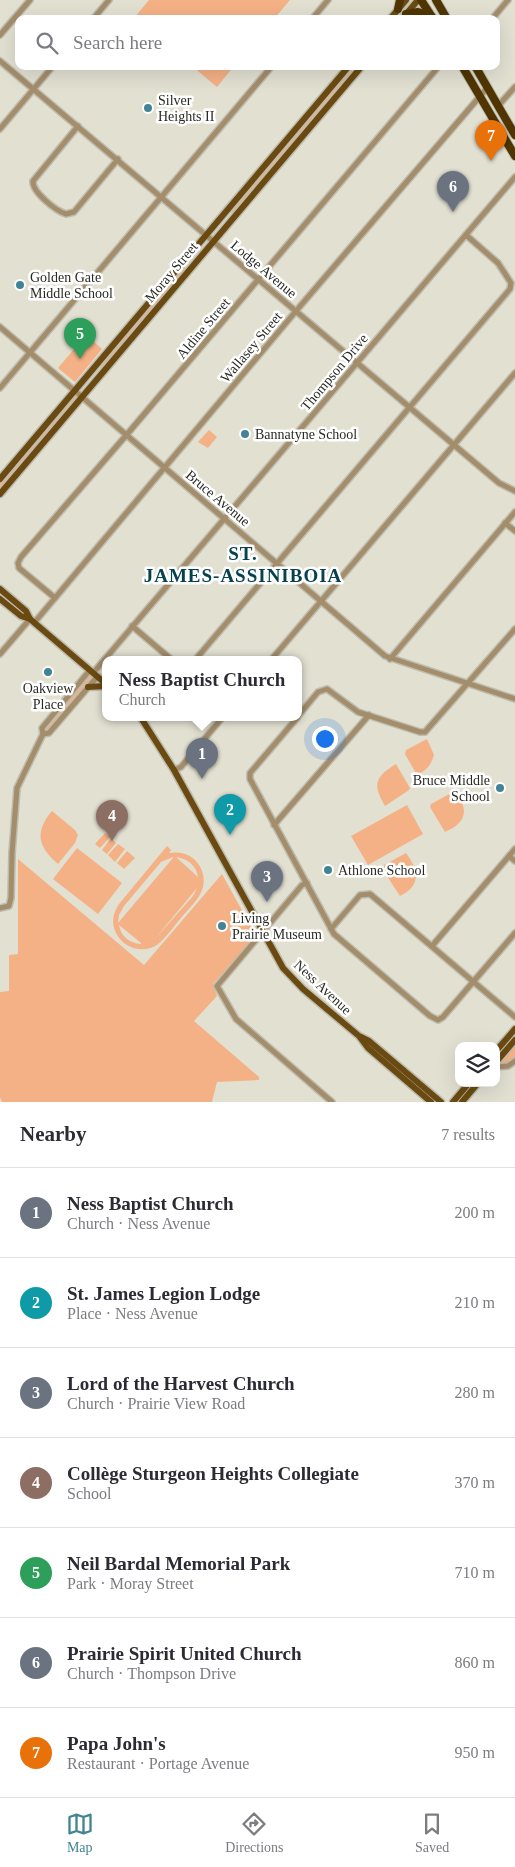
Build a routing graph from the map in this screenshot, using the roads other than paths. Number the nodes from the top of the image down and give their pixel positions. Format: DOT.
graph roads {
  1 [pos="30,0"];
  2 [pos="109,0"];
  3 [pos="328,0"];
  4 [pos="400,0"];
  5 [pos="406,0"];
  6 [pos="420,0"];
  7 [pos="508,0"];
  8 [pos="437,1"];
  9 [pos="398,9"];
  10 [pos="18,15"];
  11 [pos="96,15"];
  12 [pos="315,15"];
  13 [pos="393,15"];
  14 [pos="405,15"];
  15 [pos="408,15"];
  16 [pos="425,15"];
  17 [pos="430,15"];
  18 [pos="445,15"];
  19 [pos="495,15"];
  20 [pos="15,18"];
  21 [pos="0,36"];
  22 [pos="0,61"];
  23 [pos="50,70"];
  24 [pos="269,70"];
  25 [pos="346,70"];
  26 [pos="359,70"];
  27 [pos="436,70"];
  28 [pos="464,70"];
  29 [pos="477,70"];
  30 [pos="515,87"];
  31 [pos="487,88"];
  32 [pos="33,89"];
  33 [pos="480,97"];
  34 [pos="498,106"];
  35 [pos="78,126"];
  36 [pos="0,129"];
  37 [pos="515,135"];
  38 [pos="515,156"];
  39 [pos="118,159"];
  40 [pos="515,177"];
  41 [pos="162,197"];
  42 [pos="206,235"];
  43 [pos="466,235"];
  44 [pos="214,241"];
  45 [pos="258,280"];
  46 [pos="296,312"];
  47 [pos="0,327"];
  48 [pos="30,352"];
  49 [pos="356,362"];
  50 [pos="515,373"];
  51 [pos="0,388"];
  52 [pos="75,390"];
  53 [pos="82,397"];
  54 [pos="409,407"];
  55 [pos="127,435"];
  56 [pos="454,445"];
  57 [pos="165,468"];
  58 [pos="0,480"];
  59 [pos="515,491"];
  60 [pos="0,494"];
  61 [pos="515,512"];
  62 [pos="224,518"];
  63 [pos="505,523"];
  64 [pos="515,531"];
  65 [pos="277,564"];
  66 [pos="0,589"];
  67 [pos="55,598"];
  68 [pos="0,599"];
  69 [pos="321,601"];
  70 [pos="32,621"];
  71 [pos="132,626"];
  72 [pos="515,629"];
  73 [pos="0,654"];
  74 [pos="107,656"];
  75 [pos="167,656"];
  76 [pos="198,656"];
  77 [pos="274,656"];
  78 [pos="390,659"];
  79 [pos="102,662"];
  80 [pos="93,673"];
  81 [pos="102,681"];
  82 [pos="468,684"];
  83 [pos="102,685"];
  84 [pos="88,687"];
  85 [pos="515,699"];
  86 [pos="353,709"];
  87 [pos="302,711"];
  88 [pos="369,716"];
  89 [pos="144,721"];
  90 [pos="219,721"];
  91 [pos="294,721"];
  92 [pos="359,727"];
  93 [pos="43,734"];
  94 [pos="174,770"];
  95 [pos="274,825"];
  96 [pos="515,849"];
  97 [pos="509,856"];
  98 [pos="515,861"];
  99 [pos="307,883"];
  100 [pos="0,908"];
  101 [pos="331,929"];
  102 [pos="263,932"];
  103 [pos="515,933"];
  104 [pos="432,946"];
  105 [pos="473,982"];
  106 [pos="515,1017"];
  107 [pos="515,1028"];
  108 [pos="360,1036"];
  109 [pos="515,1040"];
  110 [pos="500,1046"];
  111 [pos="500,1057"];
  112 [pos="515,1060"];
  113 [pos="500,1066"];
  114 [pos="466,1087"];
  115 [pos="475,1087"];
  116 [pos="332,1102"];
  117 [pos="431,1102"];
  118 [pos="441,1102"];
  119 [pos="453,1102"];
  120 [pos="462,1102"];
  1 -- 10 [label="street"];
  2 -- 11 [label="street"];
  3 -- 12 [label="street"];
  4 -- 9 [label="highway"];
  5 -- 9 [label="main road"];
  6 -- 14 [label="main road"];
  6 -- 17 [label="highway"];
  7 -- 19 [label="street"];
  8 -- 18 [label="highway"];
  9 -- 13 [label="main road"];
  15 -- 16 [label="highway"];
  20 -- 21 [label="street"];
  22 -- 32 [label="street, Lodge Avenue"];
  23 -- 32 [label="street"];
  24 -- 41 [label="street"];
  25 -- 42 [label="main road, Moray Street"];
  26 -- 44 [label="main road, Moray Street"];
  27 -- 45 [label="street, Aldine Street"];
  28 -- 33 [label="highway"];
  29 -- 31 [label="highway"];
  30 -- 34 [label="street"];
  31 -- 33 [label="street, Wallasey Street"];
  31 -- 34 [label="highway"];
  32 -- 35 [label="street, Lodge Avenue"];
  32 -- 36 [label="street"];
  33 -- 38 [label="highway"];
  33 -- 46 [label="street, Wallasey Street"];
  34 -- 37 [label="highway"];
  35 -- 39 [label="street, Lodge Avenue"];
  35 -- 39 [label="street"];
  39 -- 41 [label="street, Lodge Avenue"];
  40 -- 43 [label="street, Thompson Drive"];
  41 -- 42 [label="street, Lodge Avenue"];
  41 -- 48 [label="street"];
  42 -- 44 [label="street, Lodge Avenue"];
  42 -- 52 [label="main road, Moray Street"];
  43 -- 49 [label="street, Thompson Drive"];
  43 -- 54 [label="street"];
  44 -- 45 [label="street, Lodge Avenue"];
  44 -- 53 [label="main road, Moray Street"];
  45 -- 46 [label="street, Lodge Avenue"];
  45 -- 55 [label="street, Aldine Street"];
  46 -- 49 [label="street, Lodge Avenue"];
  46 -- 57 [label="street, Wallasey Street"];
  47 -- 48 [label="street, Bruce Avenue"];
  48 -- 51 [label="street"];
  48 -- 52 [label="street, Bruce Avenue"];
  49 -- 54 [label="street, Lodge Avenue"];
  49 -- 62 [label="street, Thompson Drive"];
  50 -- 56 [label="street"];
  52 -- 53 [label="street, Bruce Avenue"];
  52 -- 58 [label="main road, Moray Street"];
  53 -- 55 [label="street, Bruce Avenue"];
  53 -- 60 [label="main road, Moray Street"];
  54 -- 56 [label="street, Lodge Avenue"];
  54 -- 65 [label="street"];
  55 -- 57 [label="street, Bruce Avenue"];
  55 -- 67 [label="street, Aldine Street"];
  56 -- 59 [label="street, Lodge Avenue"];
  56 -- 69 [label="street"];
  57 -- 62 [label="street, Bruce Avenue"];
  57 -- 67 [label="street, Wallasey Street"];
  61 -- 63 [label="street"];
  62 -- 65 [label="street, Bruce Avenue"];
  62 -- 71 [label="street, Thompson Drive"];
  63 -- 64 [label="street"];
  63 -- 78 [label="street"];
  65 -- 69 [label="street, Bruce Avenue"];
  65 -- 76 [label="street"];
  66 -- 70 [label="main road"];
  67 -- 70 [label="street, Wallasey Street"];
  68 -- 70 [label="main road"];
  69 -- 77 [label="street"];
  69 -- 78 [label="street, Bruce Avenue"];
  70 -- 73 [label="street, Wallasey Street"];
  70 -- 80 [label="main road"];
  71 -- 74 [label="street, Thompson Drive"];
  71 -- 75 [label="street"];
  72 -- 82 [label="street"];
  78 -- 82 [label="street, Bruce Avenue"];
  79 -- 80 [label="street, Thompson Drive"];
  80 -- 81 [label="main road"];
  80 -- 84 [label="street, Thompson Drive"];
  80 -- 93 [label="street, Thompson Drive"];
  82 -- 85 [label="street, Bruce Avenue"];
  82 -- 88 [label="street"];
  83 -- 84 [label="main road"];
  84 -- 93 [label="street, Thompson Drive"];
  86 -- 87 [label="street"];
  86 -- 88 [label="street"];
  86 -- 92 [label="street"];
  88 -- 92 [label="street"];
  89 -- 94 [label="main road, Ness Avenue"];
  90 -- 94 [label="street"];
  91 -- 95 [label="street"];
  92 -- 95 [label="street"];
  93 -- 100 [label="street, Thompson Drive"];
  94 -- 102 [label="main road, Ness Avenue"];
  95 -- 99 [label="street"];
  96 -- 97 [label="street"];
  97 -- 98 [label="street"];
  97 -- 104 [label="street"];
  99 -- 101 [label="street"];
  99 -- 102 [label="street"];
  101 -- 104 [label="street"];
  101 -- 105 [label="street"];
  102 -- 108 [label="main road, Ness Avenue"];
  102 -- 116 [label="street"];
  103 -- 105 [label="street"];
  104 -- 105 [label="street"];
  105 -- 106 [label="street"];
  107 -- 110 [label="main road"];
  108 -- 117 [label="main road, Ness Avenue"];
  108 -- 118 [label="main road, Ness Avenue"];
  109 -- 111 [label="main road"];
  112 -- 113 [label="street"];
  114 -- 119 [label="main road"];
  115 -- 120 [label="main road"];
}
